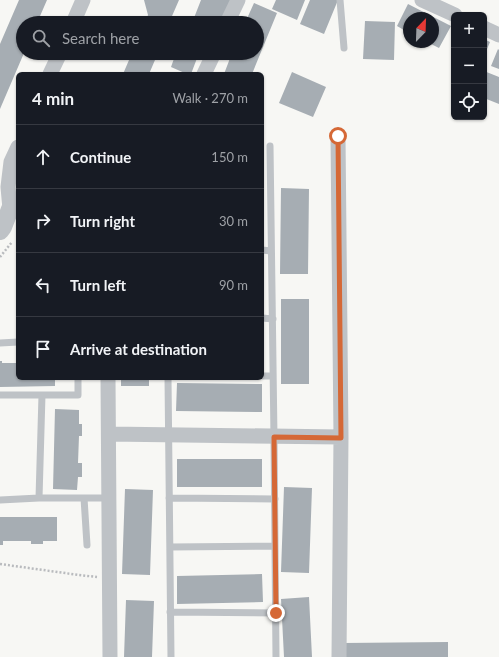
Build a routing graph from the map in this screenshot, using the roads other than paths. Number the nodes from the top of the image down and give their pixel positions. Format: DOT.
graph roads {
  1 [pos="83,0"];
  2 [pos="238,0"];
  3 [pos="340,0"];
  4 [pos="422,0"];
  5 [pos="451,13"];
  6 [pos="76,16"];
  7 [pos="230,16"];
  8 [pos="487,29"];
  9 [pos="499,35"];
  10 [pos="344,48"];
  11 [pos="57,60"];
  12 [pos="211,60"];
  13 [pos="51,72"];
  14 [pos="205,72"];
  15 [pos="338,136"];
  16 [pos="270,146"];
  17 [pos="16,151"];
  18 [pos="264,203"];
  19 [pos="271,203"];
  20 [pos="9,212"];
  21 [pos="7,236"];
  22 [pos="264,250"];
  23 [pos="271,251"];
  24 [pos="264,318"];
  25 [pos="272,318"];
  26 [pos="16,342"];
  27 [pos="0,343"];
  28 [pos="264,376"];
  29 [pos="274,376"];
  30 [pos="78,380"];
  31 [pos="108,380"];
  32 [pos="168,380"];
  33 [pos="0,395"];
  34 [pos="42,395"];
  35 [pos="109,434"];
  36 [pos="169,435"];
  37 [pos="274,437"];
  38 [pos="341,438"];
  39 [pos="39,498"];
  40 [pos="84,498"];
  41 [pos="109,498"];
  42 [pos="170,498"];
  43 [pos="275,499"];
  44 [pos="0,500"];
  45 [pos="87,545"];
  46 [pos="275,546"];
  47 [pos="170,547"];
  48 [pos="170,612"];
  49 [pos="276,613"];
  50 [pos="110,657"];
  51 [pos="171,657"];
  52 [pos="276,657"];
  53 [pos="339,657"];
  1 -- 6 [label="street"];
  2 -- 7 [label="street"];
  3 -- 10 [label="lane"];
  4 -- 5 [label="street"];
  8 -- 9 [label="street"];
  11 -- 13 [label="street"];
  12 -- 14 [label="street"];
  15 -- 38 [label="street"];
  16 -- 19 [label="lane"];
  17 -- 20 [label="street"];
  18 -- 19 [label="lane"];
  19 -- 23 [label="lane"];
  20 -- 21 [label="street"];
  22 -- 23 [label="lane"];
  23 -- 25 [label="lane"];
  24 -- 25 [label="lane"];
  25 -- 29 [label="lane"];
  26 -- 27 [label="lane"];
  28 -- 29 [label="lane"];
  29 -- 37 [label="lane"];
  30 -- 34 [label="lane"];
  31 -- 35 [label="street"];
  32 -- 36 [label="lane"];
  33 -- 34 [label="lane"];
  34 -- 39 [label="lane"];
  35 -- 36 [label="street"];
  35 -- 41 [label="street"];
  36 -- 37 [label="street"];
  36 -- 42 [label="lane"];
  37 -- 38 [label="street"];
  37 -- 43 [label="lane"];
  38 -- 53 [label="street"];
  39 -- 40 [label="lane"];
  39 -- 44 [label="lane"];
  40 -- 41 [label="lane"];
  40 -- 45 [label="lane"];
  41 -- 50 [label="street"];
  42 -- 43 [label="lane"];
  42 -- 47 [label="lane"];
  43 -- 46 [label="lane"];
  46 -- 47 [label="lane"];
  46 -- 49 [label="lane"];
  47 -- 48 [label="lane"];
  48 -- 49 [label="lane"];
  48 -- 51 [label="lane"];
  49 -- 52 [label="lane"];
}
